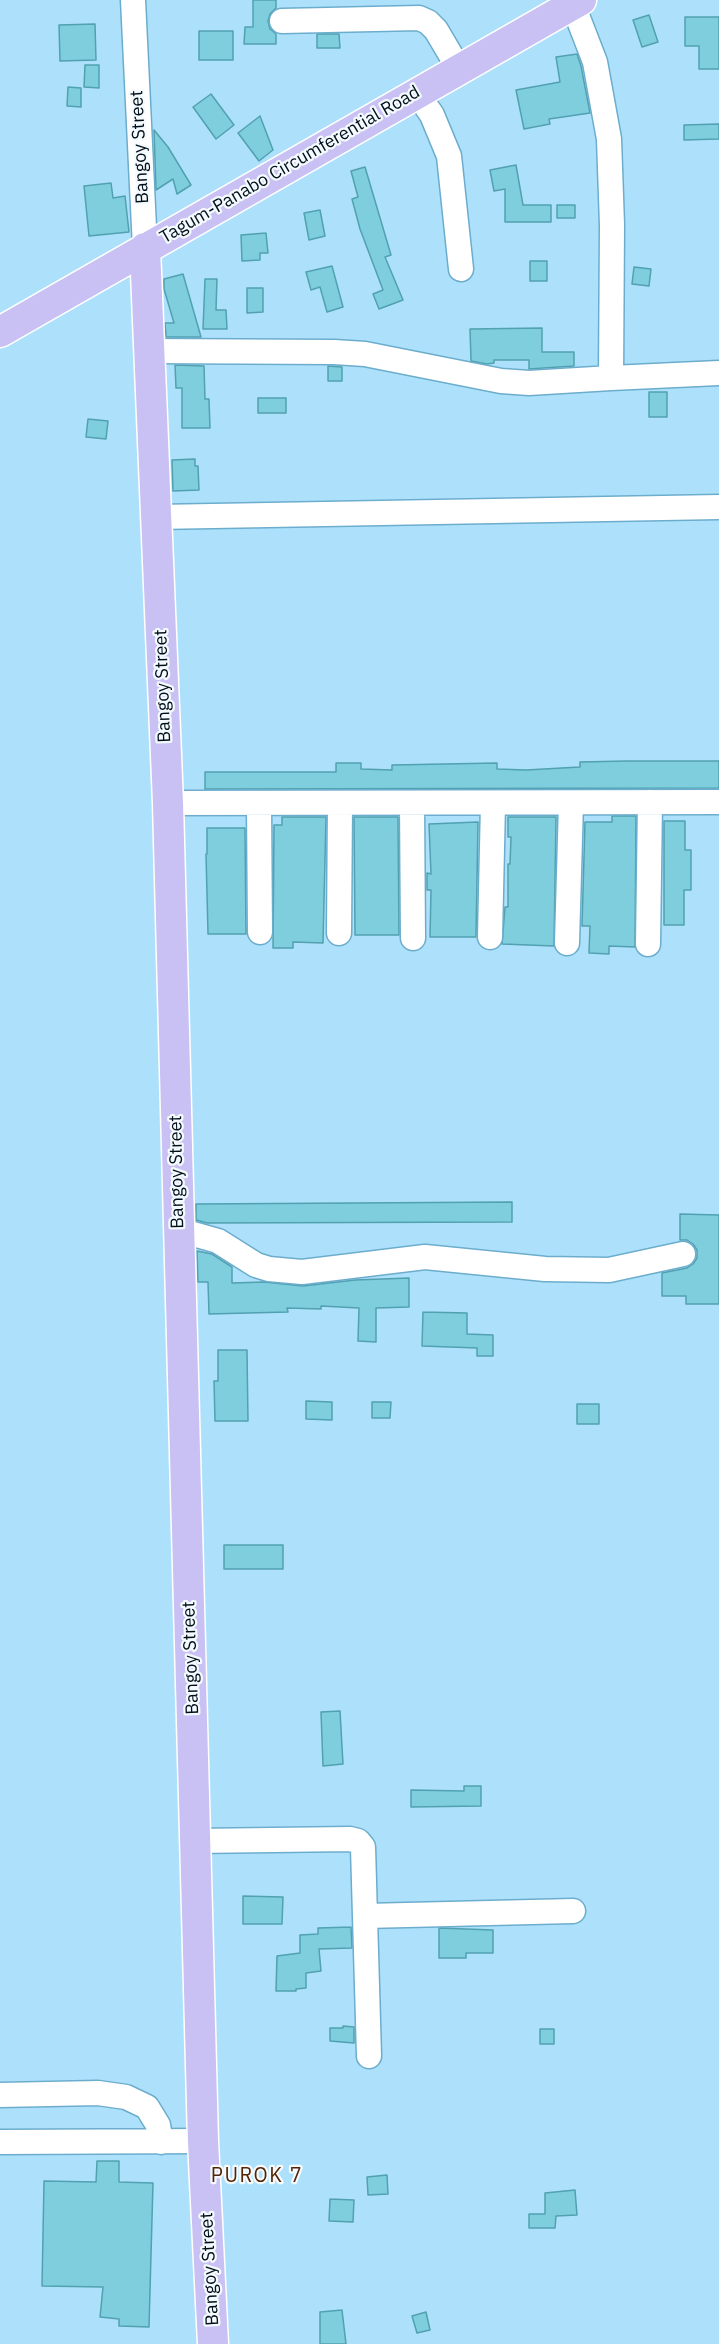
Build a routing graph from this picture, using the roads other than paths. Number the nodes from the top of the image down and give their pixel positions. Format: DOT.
graph roads {
  1 [pos="133,0"];
  2 [pos="577,2"];
  3 [pos="282,21"];
  4 [pos="459,69"];
  5 [pos="417,93"];
  6 [pos="145,248"];
  7 [pos="461,269"];
  8 [pos="0,332"];
  9 [pos="148,351"];
  10 [pos="719,373"];
  11 [pos="611,378"];
  12 [pos="719,507"];
  13 [pos="156,517"];
  14 [pos="650,802"];
  15 [pos="719,802"];
  16 [pos="493,803"];
  17 [pos="571,803"];
  18 [pos="168,804"];
  19 [pos="340,804"];
  20 [pos="412,804"];
  21 [pos="259,805"];
  22 [pos="260,932"];
  23 [pos="339,933"];
  24 [pos="490,937"];
  25 [pos="413,938"];
  26 [pos="567,943"];
  27 [pos="648,944"];
  28 [pos="179,1230"];
  29 [pos="683,1254"];
  30 [pos="195,1841"];
  31 [pos="573,1911"];
  32 [pos="365,1916"];
  33 [pos="369,2056"];
  34 [pos="0,2095"];
  35 [pos="203,2141"];
  36 [pos="0,2142"];
  37 [pos="161,2142"];
  38 [pos="213,2344"];
  1 -- 6 [label="street, Bangoy Street"];
  2 -- 4 [label="main road, Tagum-Panabo Circumferential Road"];
  2 -- 11 [label="street"];
  3 -- 4 [label="street"];
  4 -- 5 [label="main road, Tagum-Panabo Circumferential Road"];
  5 -- 6 [label="main road, Tagum-Panabo Circumferential Road"];
  5 -- 7 [label="street"];
  6 -- 8 [label="main road, Tagum-Panabo Circumferential Road"];
  6 -- 9 [label="main road, Bangoy Street"];
  9 -- 11 [label="street"];
  9 -- 13 [label="main road, Bangoy Street"];
  10 -- 11 [label="street"];
  12 -- 13 [label="street"];
  13 -- 18 [label="main road, Bangoy Street"];
  14 -- 15 [label="street"];
  14 -- 17 [label="street"];
  14 -- 27 [label="street"];
  16 -- 17 [label="street"];
  16 -- 20 [label="street"];
  16 -- 24 [label="street"];
  17 -- 26 [label="street"];
  18 -- 21 [label="street"];
  18 -- 28 [label="main road, Bangoy Street"];
  19 -- 20 [label="street"];
  19 -- 21 [label="street"];
  19 -- 23 [label="street"];
  20 -- 25 [label="street"];
  21 -- 22 [label="street"];
  28 -- 29 [label="street"];
  28 -- 30 [label="main road, Bangoy Street"];
  30 -- 32 [label="street"];
  30 -- 35 [label="main road, Bangoy Street"];
  31 -- 32 [label="street"];
  32 -- 33 [label="street"];
  34 -- 37 [label="street"];
  35 -- 37 [label="street"];
  35 -- 38 [label="main road, Bangoy Street"];
  36 -- 37 [label="street"];
}
